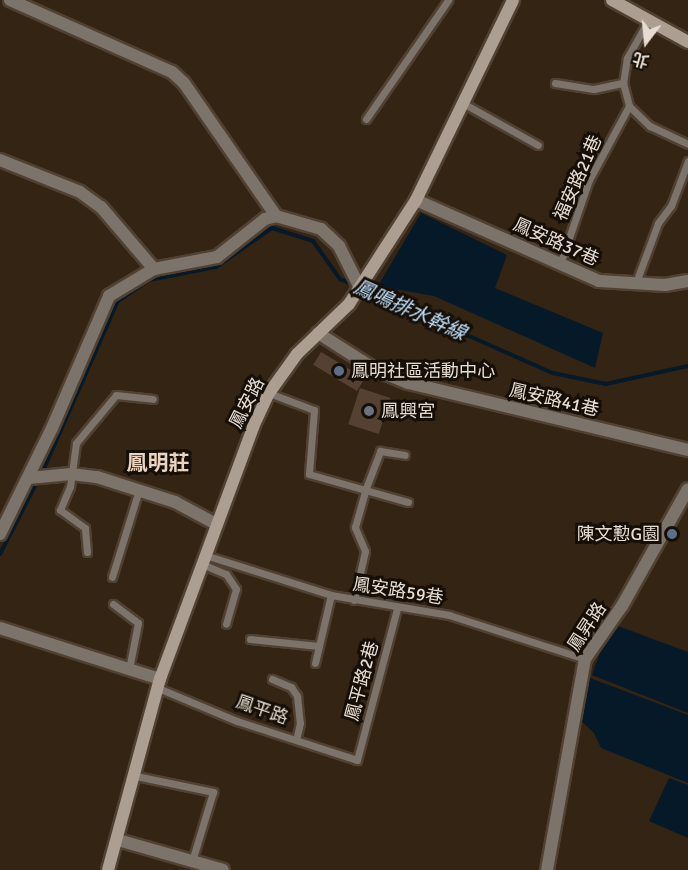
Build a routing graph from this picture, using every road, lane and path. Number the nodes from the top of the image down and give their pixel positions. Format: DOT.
graph roads {
  1 [pos="10,0"];
  2 [pos="448,0"];
  3 [pos="513,0"];
  4 [pos="612,0"];
  5 [pos="648,21"];
  6 [pos="688,42"];
  7 [pos="555,83"];
  8 [pos="623,83"];
  9 [pos="461,102"];
  10 [pos="629,106"];
  11 [pos="366,119"];
  12 [pos="537,144"];
  13 [pos="688,144"];
  14 [pos="0,160"];
  15 [pos="688,161"];
  16 [pos="416,200"];
  17 [pos="276,216"];
  18 [pos="560,264"];
  19 [pos="154,269"];
  20 [pos="688,281"];
  21 [pos="635,285"];
  22 [pos="360,288"];
  23 [pos="318,333"];
  24 [pos="269,393"];
  25 [pos="153,399"];
  26 [pos="688,450"];
  27 [pos="405,454"];
  28 [pos="71,474"];
  29 [pos="36,477"];
  30 [pos="366,488"];
  31 [pos="688,489"];
  32 [pos="139,490"];
  33 [pos="408,502"];
  34 [pos="216,525"];
  35 [pos="0,534"];
  36 [pos="87,552"];
  37 [pos="204,560"];
  38 [pos="112,577"];
  39 [pos="331,595"];
  40 [pos="354,600"];
  41 [pos="113,604"];
  42 [pos="397,609"];
  43 [pos="226,624"];
  44 [pos="0,628"];
  45 [pos="250,639"];
  46 [pos="319,646"];
  47 [pos="585,659"];
  48 [pos="315,663"];
  49 [pos="129,669"];
  50 [pos="272,679"];
  51 [pos="159,683"];
  52 [pos="296,740"];
  53 [pos="357,760"];
  54 [pos="136,776"];
  55 [pos="118,840"];
  56 [pos="192,861"];
  57 [pos="108,870"];
  58 [pos="223,870"];
  59 [pos="547,870"];
  1 -- 17 [label="street"];
  2 -- 11 [label="lane"];
  3 -- 9 [label="street, 鳳安路"];
  4 -- 5 [label="street"];
  5 -- 6 [label="street"];
  5 -- 8 [label="lane"];
  7 -- 8 [label="lane"];
  8 -- 10 [label="lane"];
  9 -- 12 [label="lane"];
  9 -- 16 [label="street, 鳳安路"];
  10 -- 13 [label="lane"];
  10 -- 18 [label="lane, 福安路21巷"];
  14 -- 19 [label="street"];
  15 -- 21 [label="lane"];
  16 -- 18 [label="street, 鳳安路37巷"];
  16 -- 22 [label="street, 鳳安路"];
  17 -- 19 [label="street"];
  17 -- 22 [label="street"];
  18 -- 21 [label="street, 鳳安路37巷"];
  19 -- 29 [label="street"];
  20 -- 21 [label="street, 鳳安路37巷"];
  22 -- 23 [label="street, 鳳安路"];
  23 -- 24 [label="street, 鳳安路"];
  23 -- 26 [label="street, 鳳安路41巷"];
  24 -- 30 [label="lane"];
  24 -- 34 [label="street, 鳳安路"];
  25 -- 28 [label="lane"];
  27 -- 30 [label="lane"];
  28 -- 29 [label="street"];
  28 -- 32 [label="street"];
  28 -- 36 [label="lane"];
  29 -- 35 [label="street"];
  30 -- 33 [label="lane"];
  30 -- 40 [label="lane"];
  31 -- 47 [label="street, 鳳昇路"];
  32 -- 34 [label="street"];
  32 -- 38 [label="lane"];
  34 -- 37 [label="street, 鳳安路"];
  37 -- 39 [label="lane, 鳳安路59巷"];
  37 -- 43 [label="lane"];
  37 -- 51 [label="street, 鳳安路"];
  39 -- 40 [label="lane, 鳳安路59巷"];
  39 -- 46 [label="lane"];
  40 -- 42 [label="lane, 鳳安路59巷"];
  41 -- 49 [label="lane"];
  42 -- 47 [label="lane, 鳳安路59巷"];
  42 -- 53 [label="lane, 鳳平路2巷"];
  44 -- 49 [label="street, 鳳平路"];
  45 -- 46 [label="lane"];
  46 -- 48 [label="lane"];
  47 -- 59 [label="street, 鳳昇路"];
  49 -- 51 [label="street, 鳳平路"];
  50 -- 52 [label="lane"];
  51 -- 52 [label="lane, 鳳平路"];
  51 -- 54 [label="street, 鳳安路"];
  52 -- 53 [label="lane, 鳳平路"];
  54 -- 55 [label="street, 鳳安路"];
  54 -- 56 [label="lane"];
  55 -- 56 [label="street"];
  55 -- 57 [label="street, 鳳安路"];
  56 -- 58 [label="street"];
}
